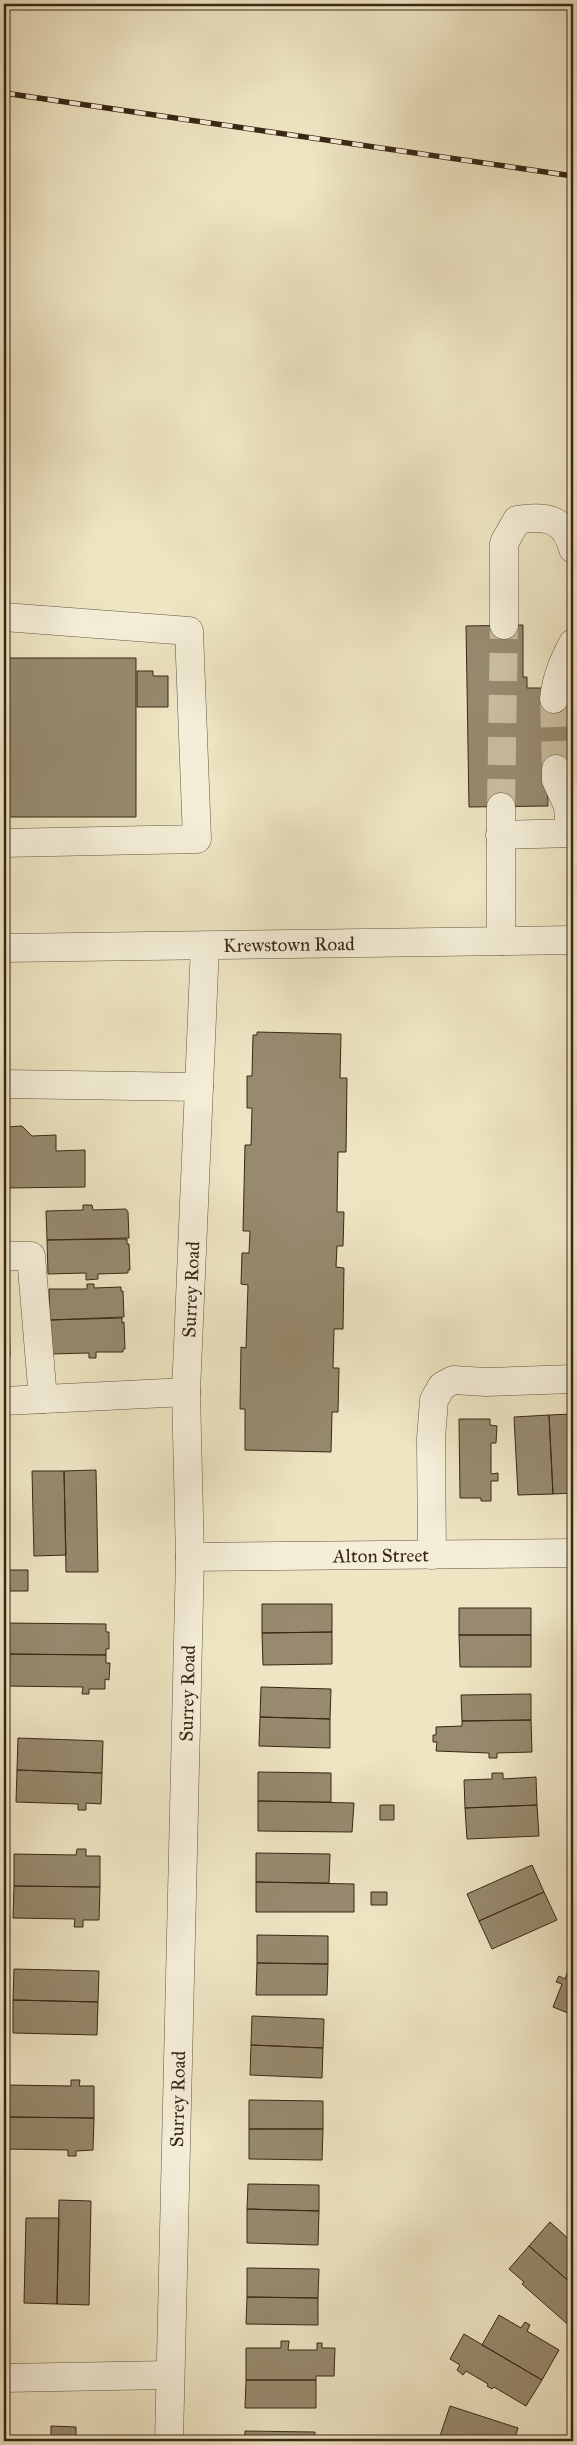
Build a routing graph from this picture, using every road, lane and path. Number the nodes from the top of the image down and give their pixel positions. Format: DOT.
graph roads {
  1 [pos="573,549"];
  2 [pos="4,617"];
  3 [pos="504,625"];
  4 [pos="556,769"];
  5 [pos="501,807"];
  6 [pos="571,817"];
  7 [pos="500,835"];
  8 [pos="4,843"];
  9 [pos="573,940"];
  10 [pos="501,942"];
  11 [pos="205,946"];
  12 [pos="4,948"];
  13 [pos="4,1084"];
  14 [pos="199,1087"];
  15 [pos="4,1256"];
  16 [pos="573,1379"];
  17 [pos="186,1392"];
  18 [pos="43,1399"];
  19 [pos="4,1401"];
  20 [pos="573,1553"];
  21 [pos="432,1555"];
  22 [pos="190,1557"];
  23 [pos="170,2375"];
  24 [pos="4,2378"];
  25 [pos="169,2441"];
  1 -- 3 [label="street"];
  2 -- 8 [label="street"];
  4 -- 6 [label="street"];
  5 -- 7 [label="street"];
  6 -- 7 [label="street"];
  7 -- 10 [label="street"];
  9 -- 10 [label="street, Krewstown Road"];
  10 -- 11 [label="street, Krewstown Road"];
  11 -- 12 [label="street, Krewstown Road"];
  11 -- 14 [label="street, Surrey Road"];
  13 -- 14 [label="street"];
  14 -- 17 [label="street, Surrey Road"];
  15 -- 18 [label="street"];
  16 -- 21 [label="street"];
  17 -- 18 [label="street"];
  17 -- 22 [label="street, Surrey Road"];
  18 -- 19 [label="street"];
  20 -- 21 [label="street, Alton Street"];
  21 -- 22 [label="street, Alton Street"];
  22 -- 23 [label="street, Surrey Road"];
  23 -- 24 [label="street"];
  23 -- 25 [label="street, Surrey Road"];
}
